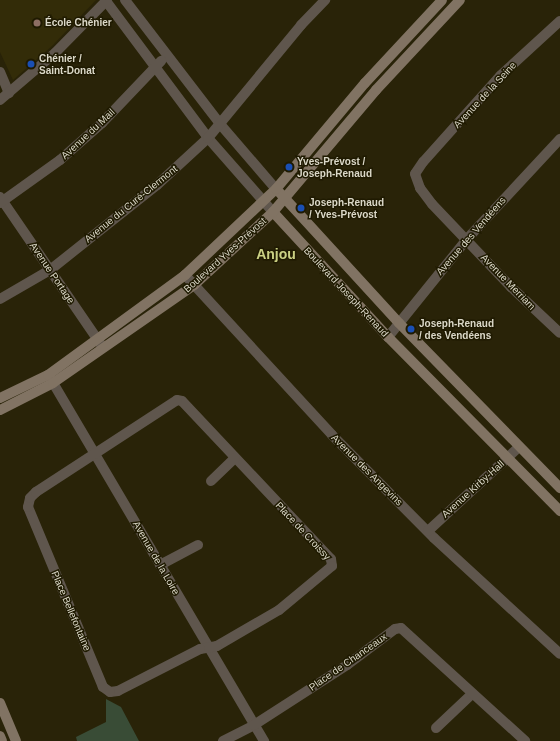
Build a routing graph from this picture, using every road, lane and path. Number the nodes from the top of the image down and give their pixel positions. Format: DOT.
graph roads {
  1 [pos="107,0"];
  2 [pos="125,0"];
  3 [pos="325,0"];
  4 [pos="442,0"];
  5 [pos="460,0"];
  6 [pos="560,21"];
  7 [pos="166,55"];
  8 [pos="156,66"];
  9 [pos="0,72"];
  10 [pos="368,79"];
  11 [pos="379,88"];
  12 [pos="9,93"];
  13 [pos="0,100"];
  14 [pos="220,124"];
  15 [pos="208,138"];
  16 [pos="560,139"];
  17 [pos="415,174"];
  18 [pos="276,189"];
  19 [pos="285,198"];
  20 [pos="1,200"];
  21 [pos="264,202"];
  22 [pos="272,212"];
  23 [pos="466,239"];
  24 [pos="50,270"];
  25 [pos="186,275"];
  26 [pos="194,285"];
  27 [pos="0,299"];
  28 [pos="399,323"];
  29 [pos="560,333"];
  30 [pos="388,337"];
  31 [pos="98,340"];
  32 [pos="104,349"];
  33 [pos="51,379"];
  34 [pos="0,398"];
  35 [pos="0,410"];
  36 [pos="519,447"];
  37 [pos="96,455"];
  38 [pos="235,458"];
  39 [pos="506,459"];
  40 [pos="211,481"];
  41 [pos="560,488"];
  42 [pos="560,511"];
  43 [pos="428,531"];
  44 [pos="198,545"];
  45 [pos="160,565"];
  46 [pos="209,647"];
  47 [pos="560,654"];
  48 [pos="472,694"];
  49 [pos="0,703"];
  50 [pos="254,725"];
  51 [pos="436,728"];
  52 [pos="0,736"];
  53 [pos="2,741"];
  54 [pos="16,741"];
  55 [pos="223,741"];
  56 [pos="264,741"];
  57 [pos="525,741"];
  1 -- 8 [label="street, Boulevard Joseph-Renaud"];
  1 -- 12 [label="street"];
  2 -- 7 [label="street, Boulevard Joseph-Renaud"];
  3 -- 14 [label="street, Avenue du Curé-Clermont"];
  4 -- 10 [label="street, Boulevard Yves-Prévost"];
  5 -- 11 [label="street, Boulevard Yves-Prévost"];
  6 -- 17 [label="street, Avenue de la Seine"];
  7 -- 8 [label="street, Avenue du Mail"];
  7 -- 14 [label="street, Boulevard Joseph-Renaud"];
  8 -- 15 [label="street, Boulevard Joseph-Renaud"];
  8 -- 20 [label="street, Avenue du Mail"];
  9 -- 12 [label="street"];
  10 -- 11 [label="street"];
  10 -- 18 [label="street, Boulevard Yves-Prévost"];
  11 -- 19 [label="street, Boulevard Yves-Prévost"];
  12 -- 13 [label="street"];
  14 -- 15 [label="street, Avenue du Curé-Clermont"];
  14 -- 18 [label="street, Boulevard Joseph-Renaud"];
  15 -- 21 [label="street, Boulevard Joseph-Renaud"];
  15 -- 24 [label="street, Avenue du Curé-Clermont"];
  16 -- 23 [label="street, Avenue des Vendéens"];
  17 -- 23 [label="street, Avenue Merriam"];
  18 -- 19 [label="street, Boulevard Joseph-Renaud"];
  18 -- 21 [label="street, Boulevard Yves-Prévost"];
  19 -- 22 [label="street, Boulevard Yves-Prévost"];
  19 -- 28 [label="street, Boulevard Joseph-Renaud"];
  20 -- 24 [label="street, Avenue Portage"];
  21 -- 22 [label="street, Boulevard Joseph-Renaud"];
  21 -- 25 [label="street, Boulevard Yves-Prévost"];
  22 -- 26 [label="street, Boulevard Yves-Prévost"];
  22 -- 30 [label="street, Boulevard Joseph-Renaud"];
  23 -- 28 [label="street, Avenue des Vendéens"];
  23 -- 29 [label="street, Avenue Merriam"];
  24 -- 27 [label="street, Avenue du Curé-Clermont"];
  24 -- 31 [label="street, Avenue Portage"];
  25 -- 26 [label="street, Avenue des Angevins"];
  25 -- 31 [label="street, Boulevard Yves-Prévost"];
  26 -- 32 [label="street, Boulevard Yves-Prévost"];
  26 -- 43 [label="street, Avenue des Angevins"];
  28 -- 30 [label="street, Avenue des Vendéens"];
  28 -- 36 [label="street, Boulevard Joseph-Renaud"];
  30 -- 39 [label="street, Boulevard Joseph-Renaud"];
  31 -- 32 [label="street, Avenue Portage"];
  31 -- 33 [label="street, Boulevard Yves-Prévost"];
  32 -- 33 [label="street, Boulevard Yves-Prévost"];
  33 -- 34 [label="street, Boulevard Yves-Prévost"];
  33 -- 35 [label="street, Boulevard Yves-Prévost"];
  33 -- 37 [label="street, Avenue de la Loire"];
  36 -- 39 [label="street, Avenue Kirby-Hall"];
  36 -- 41 [label="street, Boulevard Joseph-Renaud"];
  37 -- 38 [label="street, Place de Croissy"];
  37 -- 45 [label="street, Avenue de la Loire"];
  37 -- 46 [label="street, Place Bellefontaine"];
  38 -- 40 [label="street"];
  38 -- 46 [label="street, Place de Croissy"];
  39 -- 42 [label="street, Boulevard Joseph-Renaud"];
  39 -- 43 [label="street, Avenue Kirby-Hall"];
  43 -- 47 [label="street, Avenue des Angevins"];
  44 -- 45 [label="street"];
  45 -- 46 [label="street, Avenue de la Loire"];
  46 -- 50 [label="street, Avenue de la Loire"];
  48 -- 50 [label="street, Place de Chanceaux"];
  48 -- 51 [label="street"];
  48 -- 57 [label="street, Place de Chanceaux"];
  49 -- 54 [label="street"];
  50 -- 55 [label="street, Place de Chanceaux"];
  50 -- 56 [label="street, Avenue de la Loire"];
  52 -- 53 [label="street"];
}
